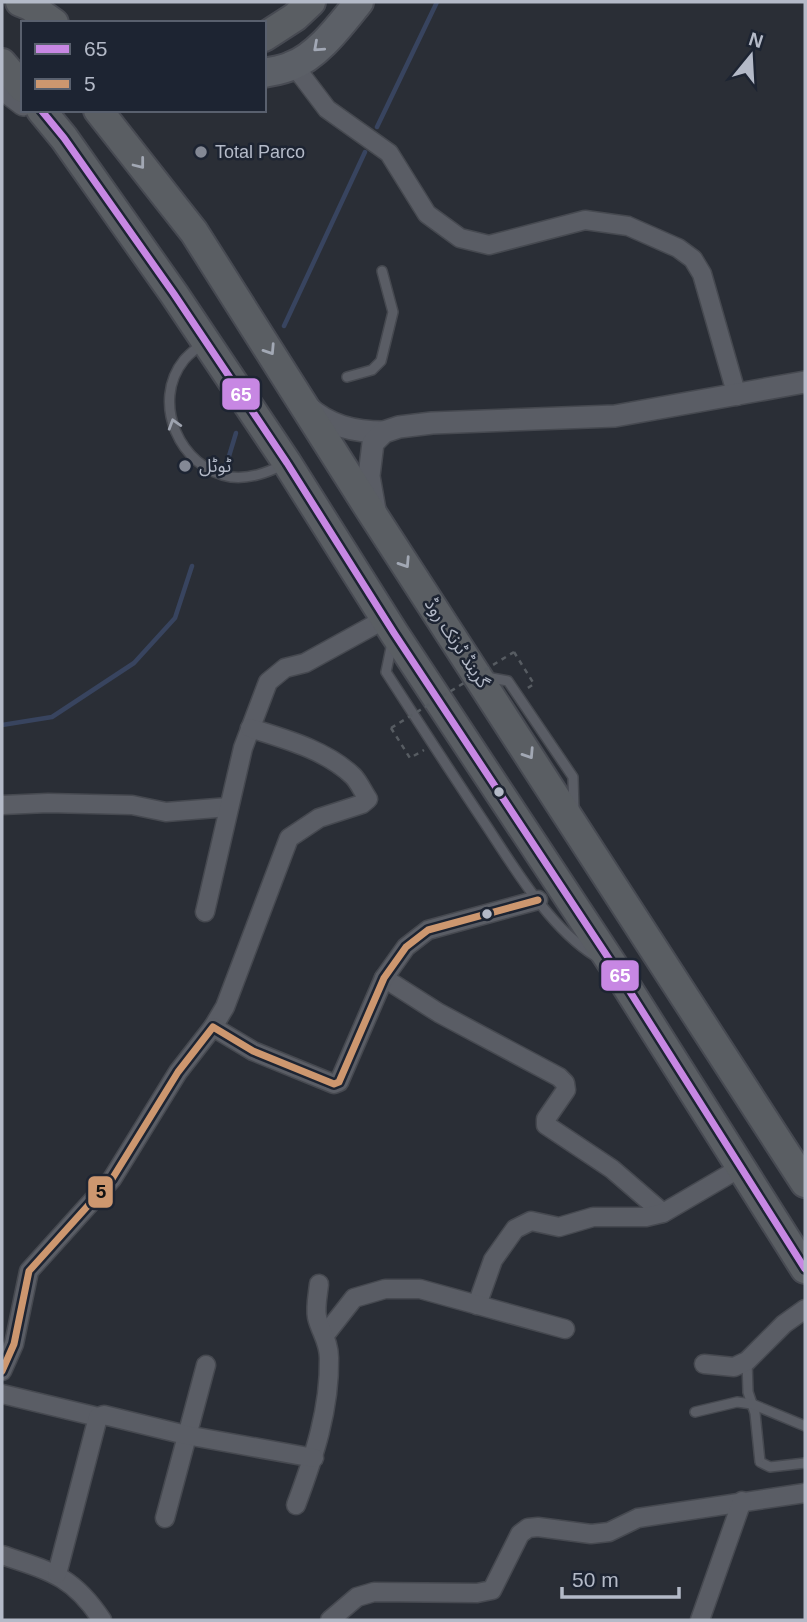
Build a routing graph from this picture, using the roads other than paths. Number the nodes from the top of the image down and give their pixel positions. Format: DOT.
graph roads {
  1 [pos="4,2"];
  2 [pos="20,2"];
  3 [pos="311,2"];
  4 [pos="359,2"];
  5 [pos="22,21"];
  6 [pos="51,21"];
  7 [pos="266,36"];
  8 [pos="2,63"];
  9 [pos="292,66"];
  10 [pos="266,72"];
  11 [pos="21,86"];
  12 [pos="2,89"];
  13 [pos="21,103"];
  14 [pos="32,112"];
  15 [pos="43,112"];
  16 [pos="108,113"];
  17 [pos="64,138"];
  18 [pos="383,271"];
  19 [pos="205,341"];
  20 [pos="347,377"];
  21 [pos="805,382"];
  22 [pos="737,396"];
  23 [pos="301,400"];
  24 [pos="384,432"];
  25 [pos="287,463"];
  26 [pos="377,520"];
  27 [pos="390,626"];
  28 [pos="250,728"];
  29 [pos="2,805"];
  30 [pos="229,807"];
  31 [pos="538,900"];
  32 [pos="205,912"];
  33 [pos="655,950"];
  34 [pos="615,968"];
  35 [pos="384,978"];
  36 [pos="213,1027"];
  37 [pos="681,1072"];
  38 [pos="740,1168"];
  39 [pos="805,1183"];
  40 [pos="663,1213"];
  41 [pos="805,1247"];
  42 [pos="805,1269"];
  43 [pos="319,1284"];
  44 [pos="477,1304"];
  45 [pos="805,1309"];
  46 [pos="565,1329"];
  47 [pos="326,1335"];
  48 [pos="747,1361"];
  49 [pos="704,1364"];
  50 [pos="206,1365"];
  51 [pos="2,1371"];
  52 [pos="2,1394"];
  53 [pos="752,1405"];
  54 [pos="695,1412"];
  55 [pos="98,1417"];
  56 [pos="805,1426"];
  57 [pos="186,1435"];
  58 [pos="314,1458"];
  59 [pos="805,1463"];
  60 [pos="805,1493"];
  61 [pos="742,1501"];
  62 [pos="296,1505"];
  63 [pos="166,1518"];
  64 [pos="2,1545"];
  65 [pos="2,1555"];
  66 [pos="21,1562"];
  67 [pos="58,1574"];
  68 [pos="96,1617"];
  69 [pos="330,1620"];
  70 [pos="700,1620"];
  1 -- 5 [label="highway"];
  2 -- 6 [label="highway"];
  3 -- 7 [label="highway"];
  4 -- 9 [label="main road, one-way"];
  8 -- 11 [label="highway"];
  9 -- 10 [label="main road"];
  9 -- 22 [label="street"];
  12 -- 13 [label="street"];
  14 -- 17 [label="street"];
  15 -- 17 [label="highway"];
  16 -- 23 [label="highway, گرینڈ ٹرنک روڈ, one-way"];
  17 -- 19 [label="highway"];
  18 -- 20 [label="lane"];
  19 -- 25 [label="highway"];
  25 -- 19 [label="lane, one-way"];
  21 -- 22 [label="street"];
  22 -- 24 [label="street"];
  23 -- 24 [label="street"];
  23 -- 26 [label="highway, گرینڈ ٹرنک روڈ"];
  24 -- 26 [label="street"];
  25 -- 27 [label="highway"];
  26 -- 33 [label="highway, گرینڈ ٹرنک روڈ, one-way"];
  27 -- 28 [label="street"];
  27 -- 31 [label="lane"];
  27 -- 34 [label="highway"];
  28 -- 30 [label="street"];
  28 -- 36 [label="street"];
  29 -- 30 [label="street"];
  30 -- 32 [label="street"];
  31 -- 34 [label="lane"];
  31 -- 35 [label="street"];
  33 -- 37 [label="highway"];
  33 -- 39 [label="highway, گرینڈ ٹرنک روڈ"];
  34 -- 37 [label="highway"];
  35 -- 36 [label="street"];
  35 -- 40 [label="street"];
  36 -- 51 [label="street"];
  37 -- 38 [label="highway"];
  38 -- 40 [label="street"];
  38 -- 42 [label="highway"];
  39 -- 41 [label="highway"];
  40 -- 44 [label="street"];
  43 -- 47 [label="street"];
  44 -- 46 [label="street"];
  44 -- 47 [label="street"];
  45 -- 48 [label="street"];
  47 -- 58 [label="street"];
  48 -- 49 [label="street"];
  48 -- 53 [label="lane"];
  50 -- 57 [label="street"];
  52 -- 55 [label="street"];
  53 -- 54 [label="lane"];
  53 -- 56 [label="lane"];
  53 -- 59 [label="lane"];
  55 -- 57 [label="street"];
  55 -- 67 [label="street"];
  57 -- 58 [label="street"];
  57 -- 63 [label="street"];
  58 -- 62 [label="street"];
  60 -- 61 [label="street"];
  61 -- 69 [label="street"];
  61 -- 70 [label="street"];
  64 -- 66 [label="street"];
  65 -- 66 [label="street"];
  66 -- 67 [label="street"];
  67 -- 68 [label="street"];
}
